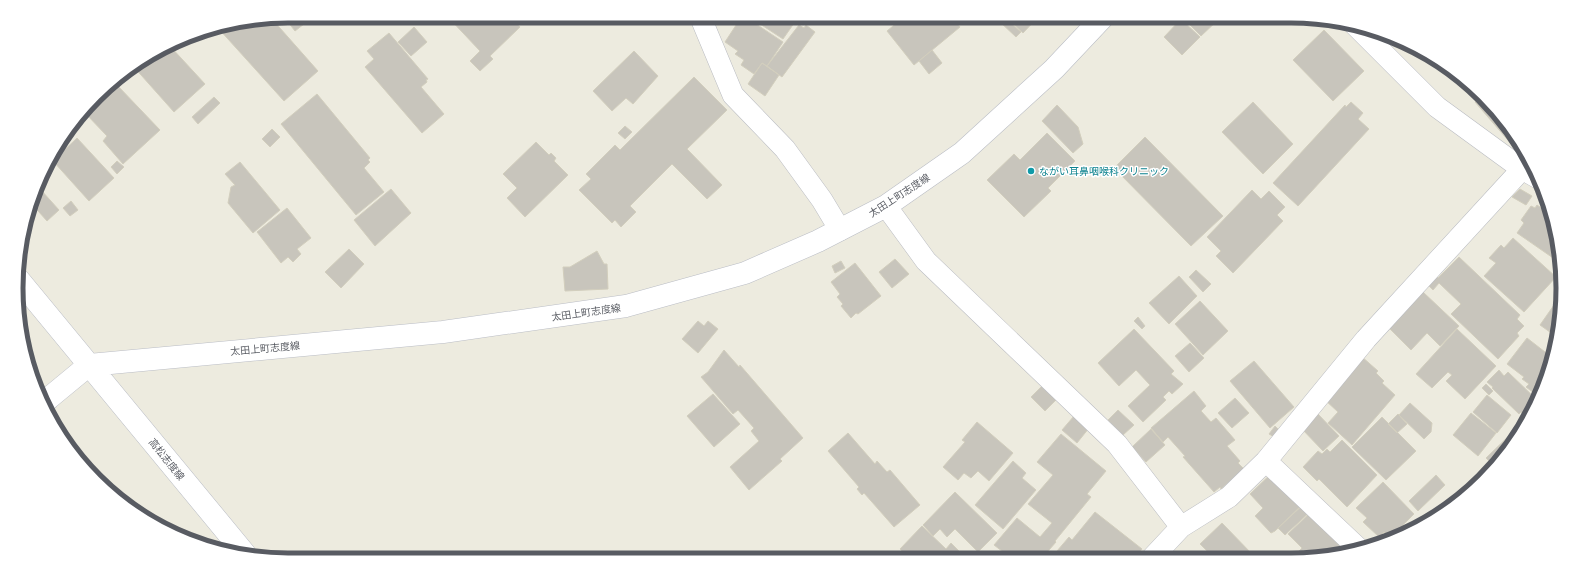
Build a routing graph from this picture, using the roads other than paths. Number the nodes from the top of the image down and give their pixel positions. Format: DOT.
graph roads {
  1 [pos="703,23"];
  2 [pos="1097,23"];
  3 [pos="1363,33"];
  4 [pos="1530,174"];
  5 [pos="886,206"];
  6 [pos="840,230"];
  7 [pos="23,285"];
  8 [pos="89,364"];
  9 [pos="48,399"];
  10 [pos="1266,461"];
  11 [pos="1181,527"];
  12 [pos="1355,545"];
  13 [pos="241,549"];
  14 [pos="1157,553"];
  1 -- 6 [label="street"];
  2 -- 5 [label="main road, 太田上町志度線"];
  3 -- 4 [label="street"];
  4 -- 10 [label="street"];
  5 -- 6 [label="main road, 太田上町志度線"];
  5 -- 11 [label="street"];
  6 -- 8 [label="main road, 太田上町志度線"];
  7 -- 8 [label="main road"];
  8 -- 9 [label="main road"];
  8 -- 13 [label="main road, 高松志度線"];
  10 -- 11 [label="street"];
  10 -- 12 [label="street"];
  11 -- 14 [label="street"];
}
